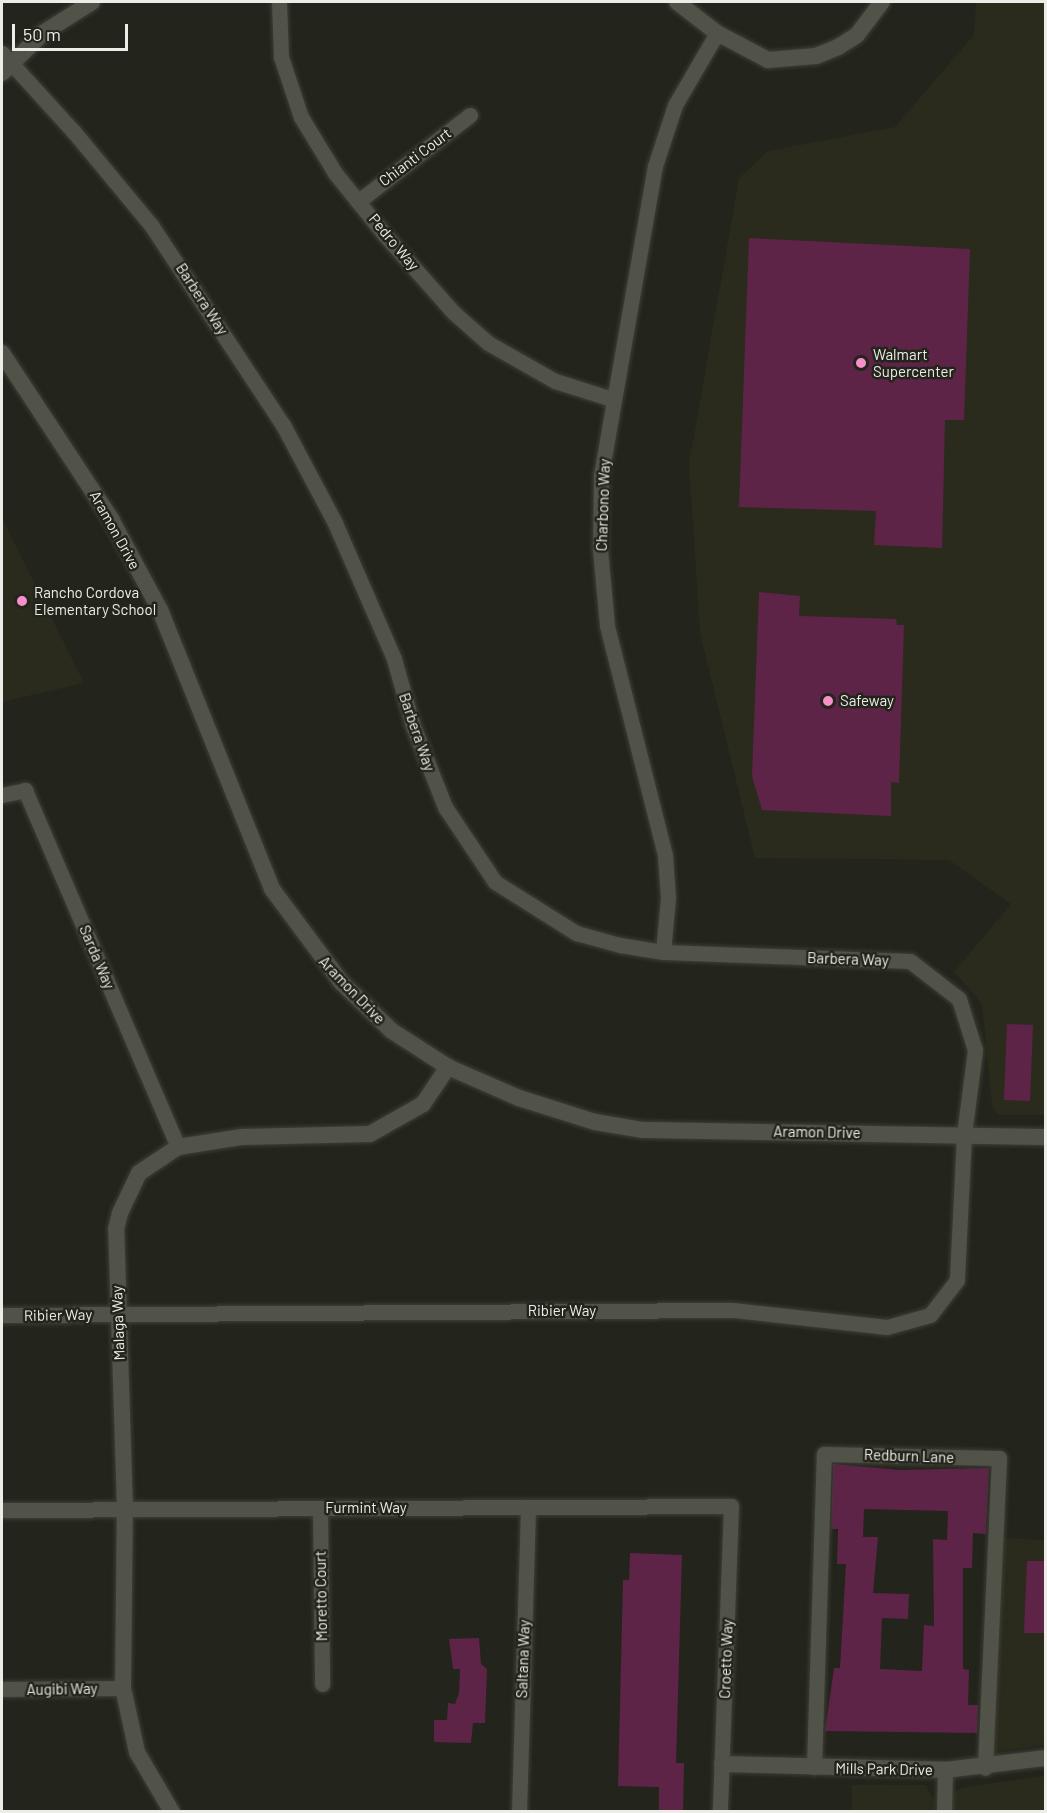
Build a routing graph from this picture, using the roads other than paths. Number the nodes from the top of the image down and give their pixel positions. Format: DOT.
graph roads {
  1 [pos="92,2"];
  2 [pos="279,2"];
  3 [pos="677,2"];
  4 [pos="882,2"];
  5 [pos="717,33"];
  6 [pos="5,63"];
  7 [pos="470,115"];
  8 [pos="360,200"];
  9 [pos="2,353"];
  10 [pos="612,399"];
  11 [pos="2,795"];
  12 [pos="663,952"];
  13 [pos="448,1067"];
  14 [pos="964,1135"];
  15 [pos="1046,1137"];
  16 [pos="178,1147"];
  17 [pos="117,1314"];
  18 [pos="2,1316"];
  19 [pos="731,1506"];
  20 [pos="528,1507"];
  21 [pos="321,1508"];
  22 [pos="125,1509"];
  23 [pos="2,1510"];
  24 [pos="322,1684"];
  25 [pos="123,1688"];
  26 [pos="2,1689"];
  27 [pos="1046,1758"];
  28 [pos="722,1764"];
  29 [pos="814,1767"];
  30 [pos="985,1768"];
  31 [pos="945,1770"];
  32 [pos="171,1812"];
  33 [pos="519,1812"];
  34 [pos="720,1812"];
  35 [pos="944,1812"];
  1 -- 6 [label="street"];
  2 -- 8 [label="street, Pedro Way"];
  3 -- 5 [label="street"];
  4 -- 5 [label="street"];
  5 -- 10 [label="street, Charbono Way"];
  6 -- 12 [label="street, Barbera Way"];
  7 -- 8 [label="street, Chianti Court"];
  8 -- 10 [label="street, Pedro Way"];
  9 -- 13 [label="street, Aramon Drive"];
  10 -- 12 [label="street, Charbono Way"];
  11 -- 16 [label="street, Sarda Way"];
  12 -- 14 [label="street, Barbera Way"];
  13 -- 14 [label="street, Aramon Drive"];
  13 -- 16 [label="street, Malaga Way"];
  14 -- 15 [label="street, Aramon Drive"];
  14 -- 17 [label="street, Ribier Way"];
  16 -- 17 [label="street, Malaga Way"];
  17 -- 18 [label="street, Ribier Way"];
  17 -- 22 [label="street, Malaga Way"];
  19 -- 20 [label="street, Furmint Way"];
  19 -- 28 [label="street, Croetto Way"];
  20 -- 21 [label="street, Furmint Way"];
  20 -- 33 [label="street, Saltana Way"];
  21 -- 22 [label="street, Furmint Way"];
  21 -- 24 [label="street, Moretto Court"];
  22 -- 23 [label="street, Furmint Way"];
  22 -- 25 [label="street, Malaga Way"];
  25 -- 26 [label="street, Augibi Way"];
  25 -- 32 [label="street, Malaga Way"];
  27 -- 30 [label="street, Mills Park Drive"];
  28 -- 29 [label="street, Mills Park Drive"];
  28 -- 34 [label="street, Croetto Way"];
  29 -- 30 [label="street, Redburn Lane"];
  29 -- 31 [label="street, Mills Park Drive"];
  30 -- 31 [label="street, Mills Park Drive"];
  31 -- 35 [label="street"];
}
